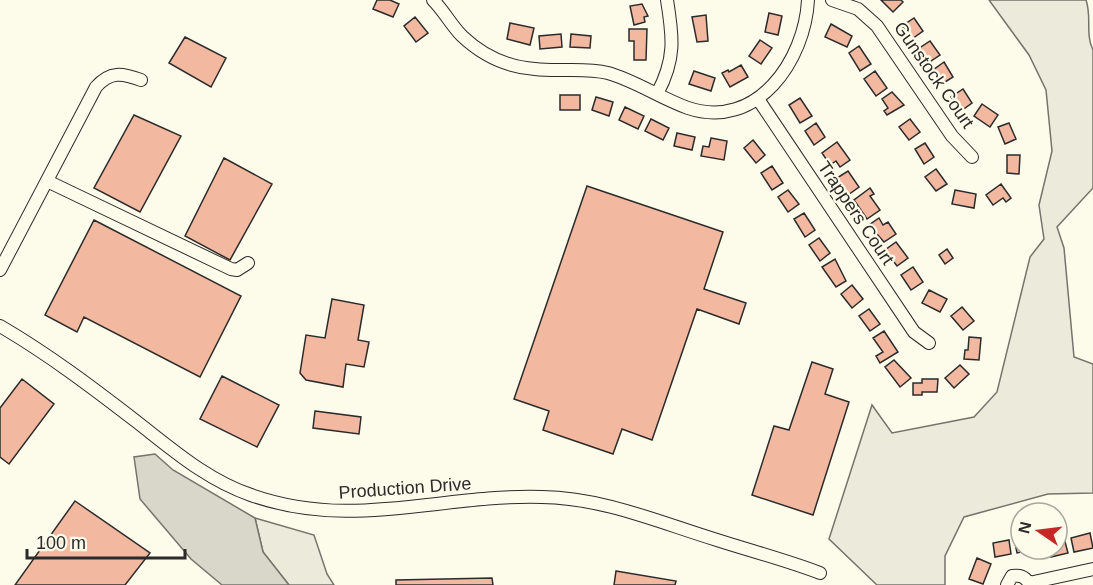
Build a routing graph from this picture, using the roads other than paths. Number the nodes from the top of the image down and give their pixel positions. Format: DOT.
graph roads {
  1 [pos="433,0"];
  2 [pos="667,0"];
  3 [pos="808,0"];
  4 [pos="832,0"];
  5 [pos="141,80"];
  6 [pos="657,94"];
  7 [pos="758,99"];
  8 [pos="972,157"];
  9 [pos="47,181"];
  10 [pos="248,263"];
  11 [pos="0,270"];
  12 [pos="0,326"];
  13 [pos="929,343"];
  14 [pos="1093,569"];
  15 [pos="820,573"];
  16 [pos="1029,584"];
  17 [pos="1007,585"];
  1 -- 6 [label="street"];
  2 -- 6 [label="street"];
  3 -- 7 [label="street"];
  4 -- 8 [label="street, Gunstock Court"];
  5 -- 9 [label="street"];
  6 -- 7 [label="street"];
  7 -- 13 [label="street, Trappers Court"];
  9 -- 10 [label="street"];
  9 -- 11 [label="street"];
  12 -- 15 [label="street, Production Drive"];
  14 -- 16 [label="street"];
  16 -- 17 [label="street"];
}
